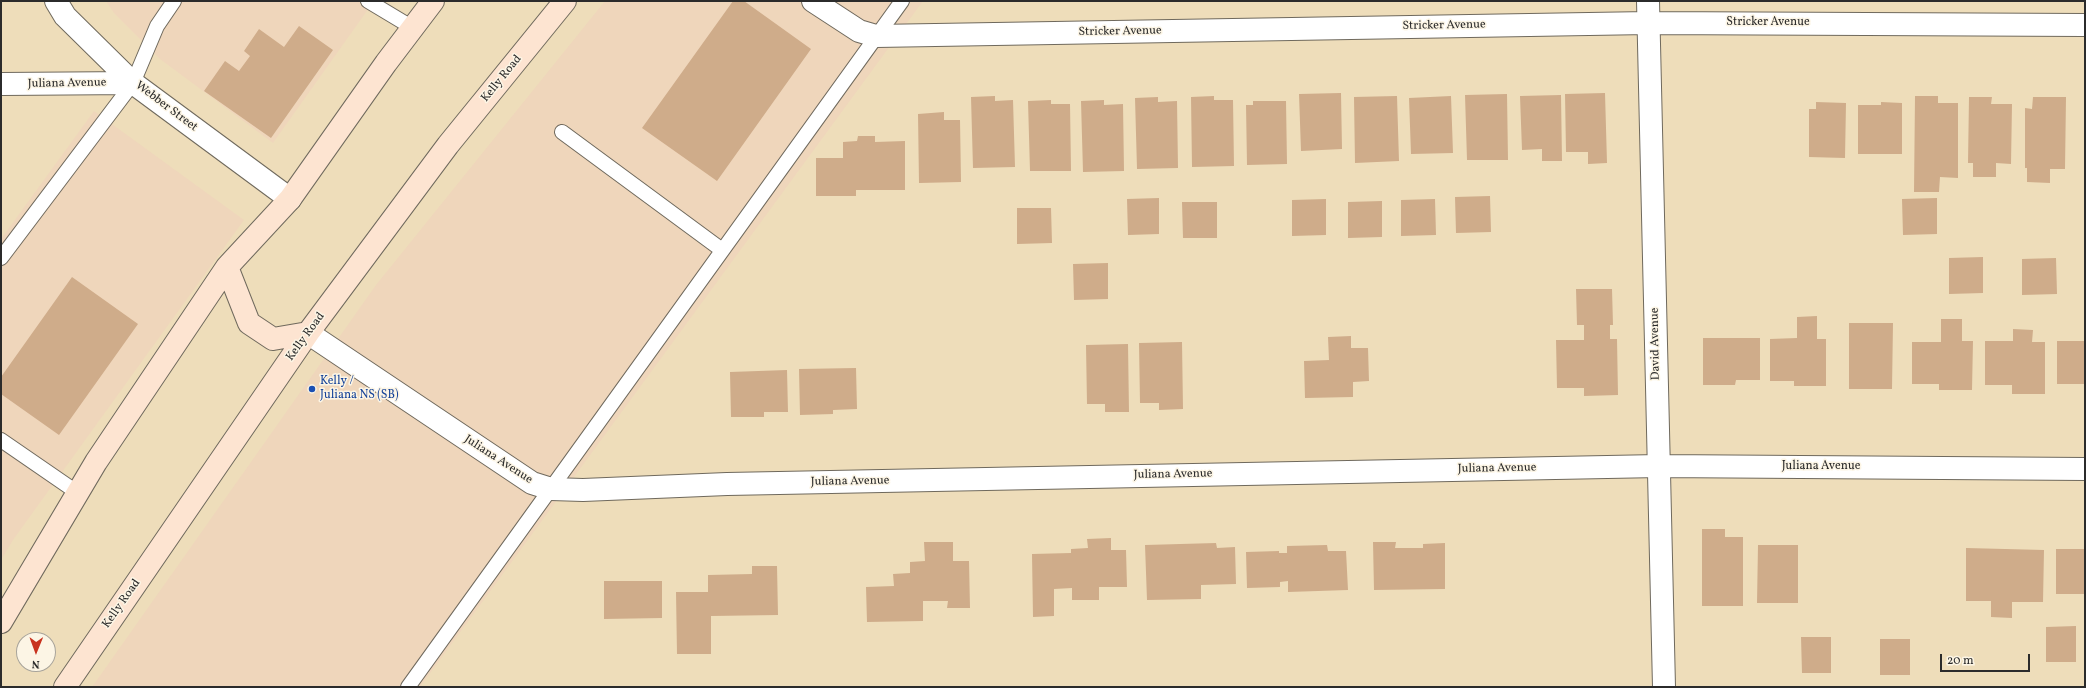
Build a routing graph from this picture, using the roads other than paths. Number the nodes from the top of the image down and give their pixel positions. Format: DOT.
graph roads {
  1 [pos="56,1"];
  2 [pos="368,1"];
  3 [pos="433,1"];
  4 [pos="565,1"];
  5 [pos="813,1"];
  6 [pos="902,1"];
  7 [pos="1648,1"];
  8 [pos="171,2"];
  9 [pos="1648,23"];
  10 [pos="2085,25"];
  11 [pos="413,28"];
  12 [pos="876,36"];
  13 [pos="133,83"];
  14 [pos="1,84"];
  15 [pos="562,132"];
  16 [pos="290,199"];
  17 [pos="722,250"];
  18 [pos="1,258"];
  19 [pos="227,267"];
  20 [pos="308,334"];
  21 [pos="1,440"];
  22 [pos="1659,466"];
  23 [pos="2085,469"];
  24 [pos="551,489"];
  25 [pos="78,493"];
  26 [pos="1,622"];
  27 [pos="65,687"];
  28 [pos="408,687"];
  29 [pos="1664,687"];
  1 -- 13 [label="street, Webber Street"];
  2 -- 11 [label="lane"];
  3 -- 11 [label="street"];
  4 -- 20 [label="street, Kelly Road"];
  5 -- 12 [label="street, Stricker Avenue"];
  6 -- 12 [label="lane"];
  7 -- 9 [label="street, David Avenue"];
  8 -- 13 [label="lane"];
  9 -- 10 [label="street, Stricker Avenue"];
  9 -- 12 [label="street, Stricker Avenue"];
  9 -- 22 [label="street, David Avenue"];
  11 -- 16 [label="street"];
  12 -- 17 [label="lane"];
  13 -- 14 [label="street, Juliana Avenue"];
  13 -- 16 [label="street, Webber Street"];
  13 -- 18 [label="lane"];
  15 -- 17 [label="lane"];
  16 -- 19 [label="street"];
  17 -- 24 [label="lane"];
  19 -- 20 [label="street"];
  19 -- 25 [label="street"];
  20 -- 24 [label="street, Juliana Avenue"];
  20 -- 27 [label="street, Kelly Road"];
  21 -- 25 [label="lane"];
  22 -- 23 [label="street, Juliana Avenue"];
  22 -- 24 [label="street, Juliana Avenue"];
  22 -- 29 [label="street, David Avenue"];
  24 -- 28 [label="lane"];
  25 -- 26 [label="street"];
}
